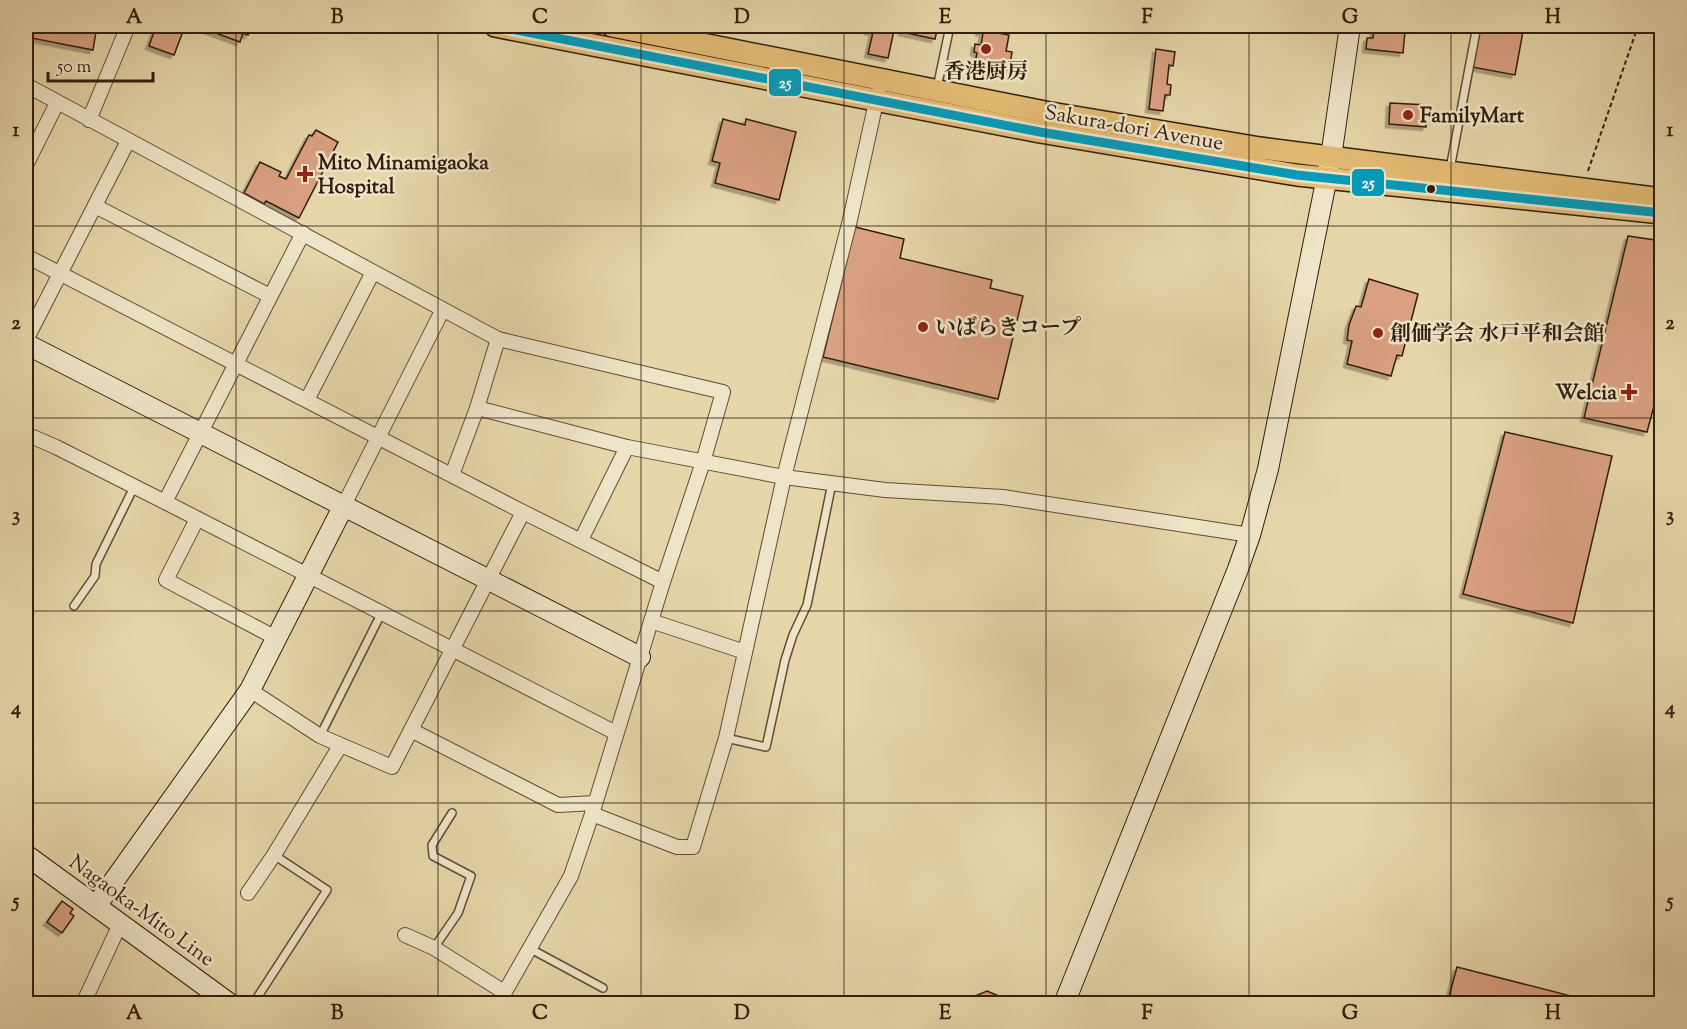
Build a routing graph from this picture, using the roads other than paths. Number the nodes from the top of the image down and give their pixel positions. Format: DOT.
graph roads {
  1 [pos="128,26"];
  2 [pos="495,26"];
  3 [pos="612,26"];
  4 [pos="950,26"];
  5 [pos="1350,26"];
  6 [pos="1477,26"];
  7 [pos="26,85"];
  8 [pos="879,89"];
  9 [pos="936,90"];
  10 [pos="57,103"];
  11 [pos="89,120"];
  12 [pos="128,141"];
  13 [pos="26,165"];
  14 [pos="1329,168"];
  15 [pos="1449,172"];
  16 [pos="1662,199"];
  17 [pos="95,206"];
  18 [pos="1662,213"];
  19 [pos="303,233"];
  20 [pos="26,256"];
  21 [pos="373,272"];
  22 [pos="59,274"];
  23 [pos="270,296"];
  24 [pos="442,310"];
  25 [pos="498,339"];
  26 [pos="26,342"];
  27 [pos="236,364"];
  28 [pos="307,399"];
  29 [pos="477,408"];
  30 [pos="201,433"];
  31 [pos="26,434"];
  32 [pos="378,437"];
  33 [pos="627,447"];
  34 [pos="703,462"];
  35 [pos="452,475"];
  36 [pos="784,477"];
  37 [pos="832,483"];
  38 [pos="134,487"];
  39 [pos="165,502"];
  40 [pos="343,507"];
  41 [pos="523,512"];
  42 [pos="197,519"];
  43 [pos="1250,535"];
  44 [pos="581,540"];
  45 [pos="308,576"];
  46 [pos="487,580"];
  47 [pos="663,582"];
  48 [pos="74,606"];
  49 [pos="381,614"];
  50 [pos="651,621"];
  51 [pos="276,638"];
  52 [pos="452,649"];
  53 [pos="745,652"];
  54 [pos="640,657"];
  55 [pos="250,690"];
  56 [pos="411,730"];
  57 [pos="616,733"];
  58 [pos="320,736"];
  59 [pos="726,738"];
  60 [pos="340,746"];
  61 [pos="593,808"];
  62 [pos="452,813"];
  63 [pos="26,855"];
  64 [pos="274,855"];
  65 [pos="248,893"];
  66 [pos="96,906"];
  67 [pos="120,924"];
  68 [pos="405,935"];
  69 [pos="434,948"];
  70 [pos="529,948"];
  71 [pos="603,988"];
  72 [pos="501,998"];
  73 [pos="220,1001"];
  74 [pos="895,1003"];
  75 [pos="916,1003"];
  76 [pos="83,1004"];
  77 [pos="253,1004"];
  78 [pos="860,1004"];
  79 [pos="1064,1004"];
  1 -- 11 [label="street"];
  2 -- 8 [label="main road, Sakura-dori Avenue"];
  3 -- 8 [label="main road, Sakura-dori Avenue"];
  4 -- 9 [label="lane"];
  5 -- 14 [label="street"];
  6 -- 15 [label="lane"];
  7 -- 10 [label="street"];
  8 -- 9 [label="main road, Sakura-dori Avenue"];
  8 -- 14 [label="main road, Sakura-dori Avenue"];
  8 -- 36 [label="street"];
  9 -- 14 [label="main road, Sakura-dori Avenue"];
  10 -- 11 [label="street"];
  10 -- 13 [label="street"];
  11 -- 12 [label="street"];
  12 -- 17 [label="street"];
  12 -- 19 [label="street"];
  14 -- 15 [label="main road, Sakura-dori Avenue"];
  14 -- 18 [label="main road, Sakura-dori Avenue"];
  14 -- 43 [label="street"];
  15 -- 16 [label="main road, Sakura-dori Avenue"];
  17 -- 22 [label="street"];
  17 -- 23 [label="street"];
  19 -- 21 [label="street"];
  19 -- 23 [label="street"];
  20 -- 22 [label="street"];
  21 -- 24 [label="street"];
  21 -- 28 [label="street"];
  22 -- 26 [label="street"];
  22 -- 27 [label="street"];
  23 -- 27 [label="street"];
  24 -- 25 [label="street"];
  24 -- 32 [label="street"];
  25 -- 29 [label="street"];
  25 -- 34 [label="street"];
  26 -- 30 [label="street"];
  27 -- 28 [label="street"];
  27 -- 30 [label="street"];
  28 -- 32 [label="street"];
  29 -- 33 [label="street"];
  29 -- 35 [label="street"];
  30 -- 39 [label="street"];
  30 -- 40 [label="street"];
  31 -- 38 [label="street"];
  32 -- 35 [label="street"];
  32 -- 40 [label="street"];
  33 -- 34 [label="street"];
  33 -- 44 [label="street"];
  34 -- 36 [label="street"];
  34 -- 47 [label="street"];
  35 -- 41 [label="street"];
  36 -- 37 [label="street"];
  36 -- 53 [label="street"];
  37 -- 43 [label="street"];
  37 -- 59 [label="lane"];
  38 -- 39 [label="street"];
  38 -- 48 [label="lane"];
  39 -- 42 [label="street"];
  40 -- 45 [label="street"];
  40 -- 46 [label="street"];
  41 -- 44 [label="street"];
  41 -- 46 [label="street"];
  42 -- 45 [label="street"];
  42 -- 51 [label="street"];
  43 -- 79 [label="street"];
  44 -- 47 [label="street"];
  45 -- 49 [label="street"];
  45 -- 51 [label="street"];
  46 -- 52 [label="street"];
  46 -- 54 [label="street"];
  47 -- 50 [label="street"];
  49 -- 52 [label="street"];
  49 -- 58 [label="lane"];
  50 -- 53 [label="street"];
  50 -- 54 [label="street"];
  51 -- 55 [label="street"];
  52 -- 56 [label="street"];
  52 -- 57 [label="street"];
  53 -- 59 [label="street"];
  54 -- 57 [label="street"];
  55 -- 58 [label="street"];
  55 -- 66 [label="street"];
  56 -- 60 [label="street"];
  56 -- 61 [label="street"];
  57 -- 61 [label="street"];
  58 -- 60 [label="street"];
  59 -- 61 [label="street"];
  60 -- 64 [label="street"];
  61 -- 70 [label="street"];
  62 -- 69 [label="lane"];
  63 -- 66 [label="street, Nagaoka-Mito Line"];
  64 -- 65 [label="street"];
  64 -- 77 [label="lane"];
  66 -- 67 [label="street, Nagaoka-Mito Line"];
  67 -- 73 [label="street, Nagaoka-Mito Line"];
  67 -- 76 [label="street"];
  68 -- 69 [label="street"];
  69 -- 72 [label="street"];
  70 -- 71 [label="lane"];
  70 -- 72 [label="street"];
  74 -- 75 [label="street"];
  74 -- 78 [label="street"];
}
